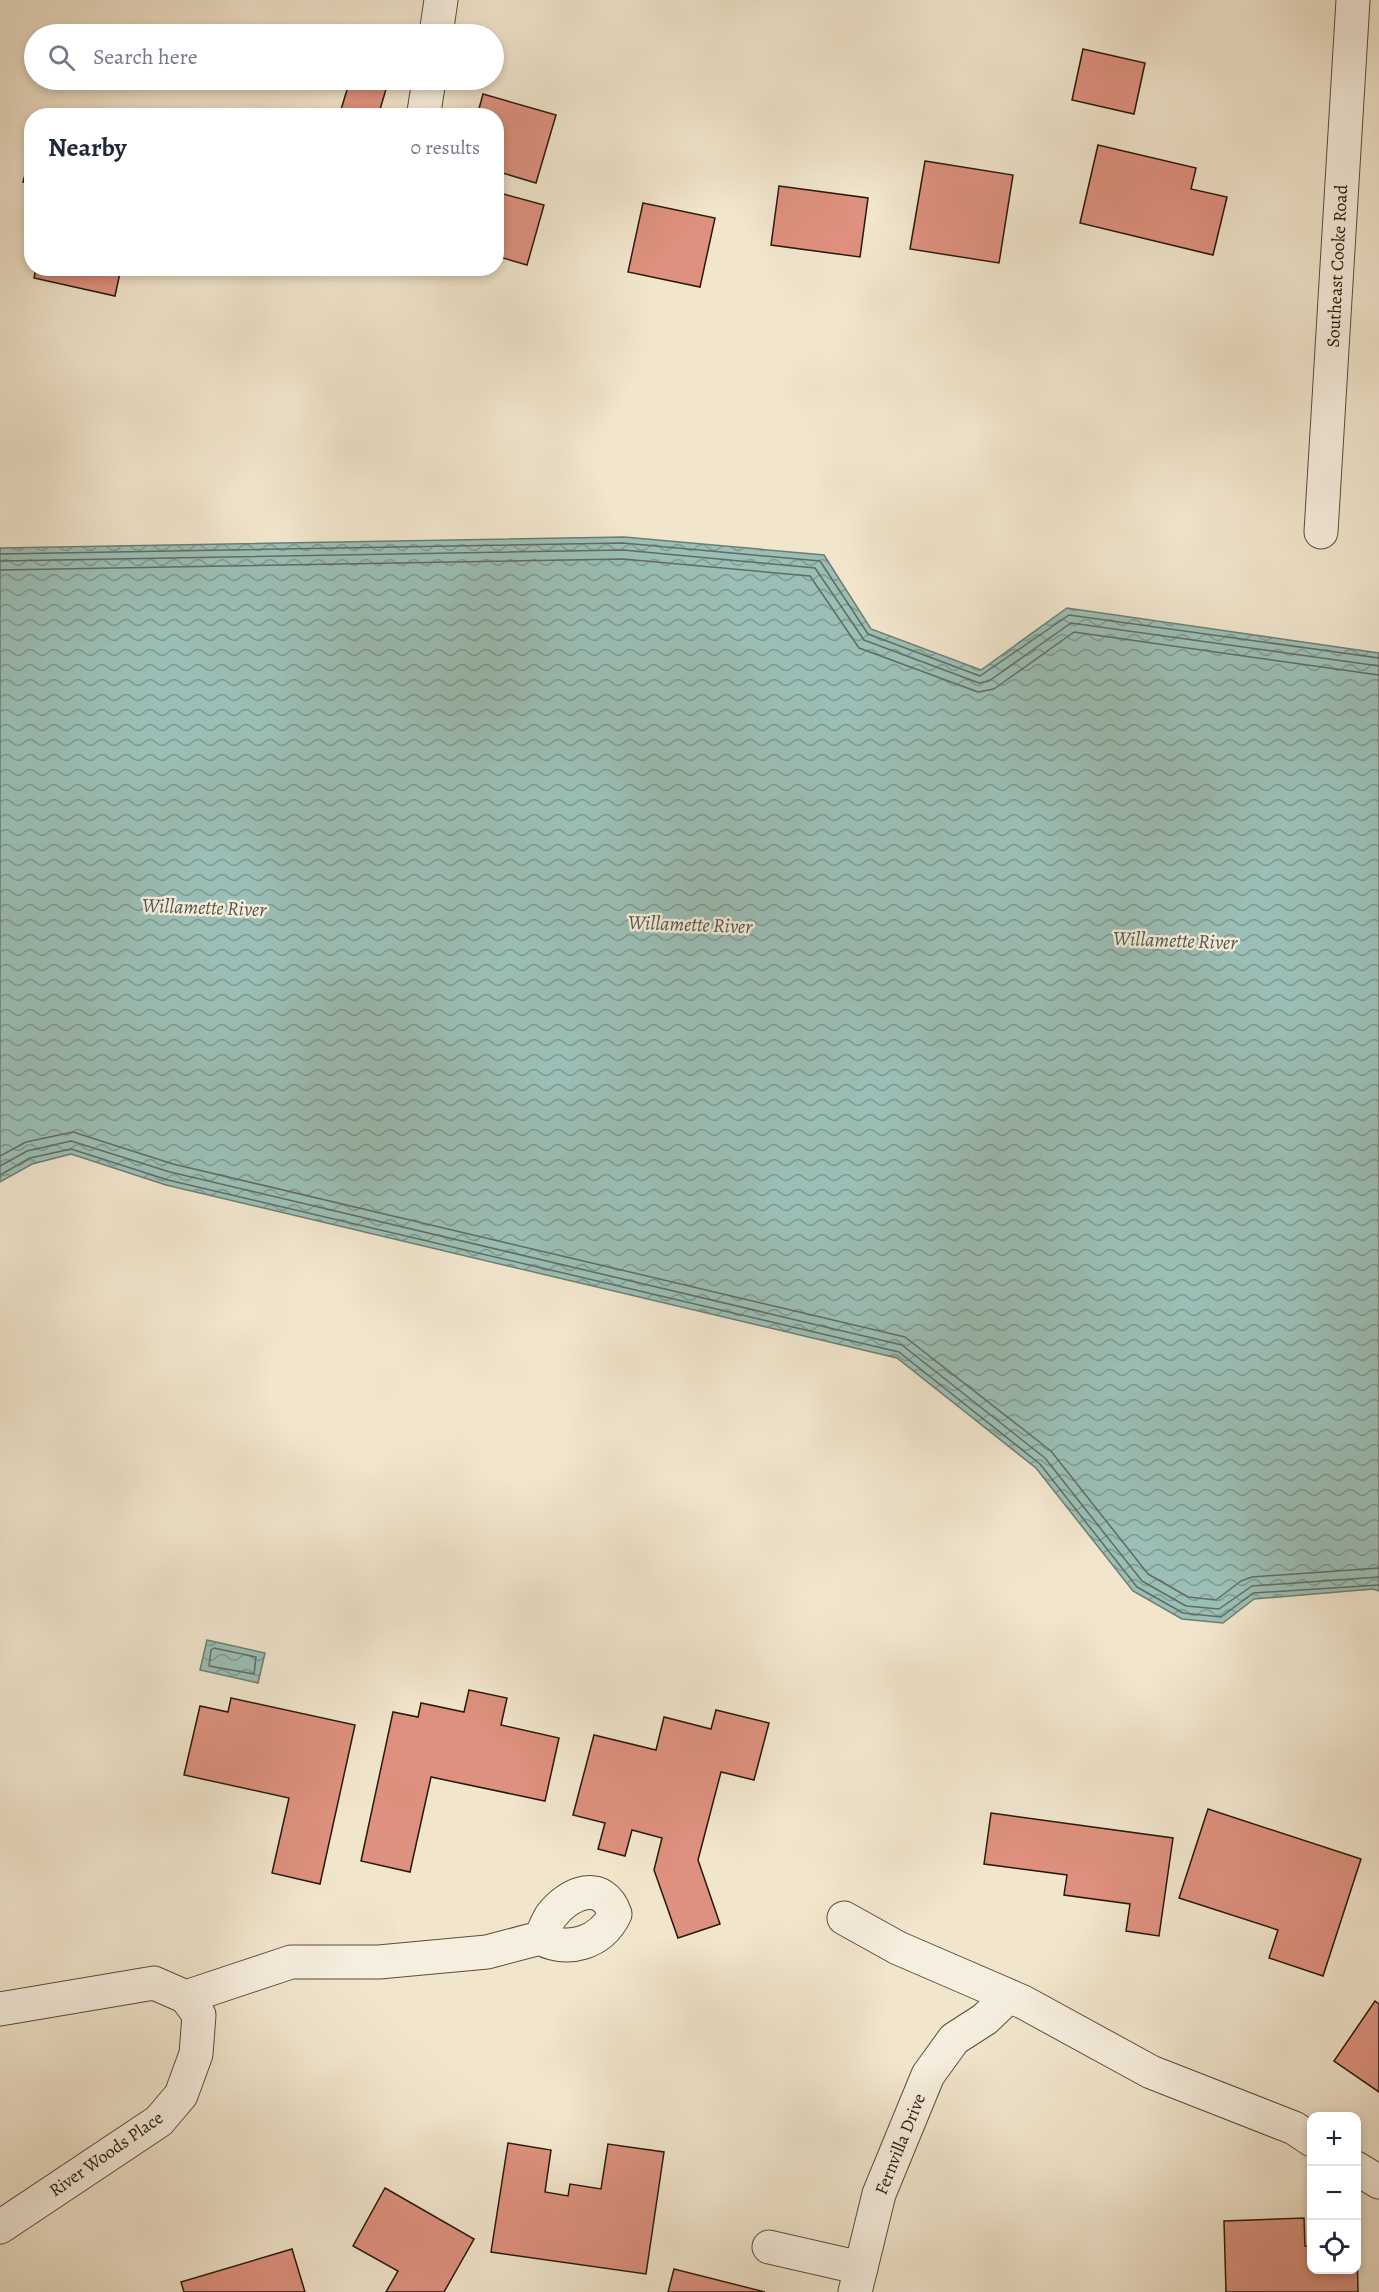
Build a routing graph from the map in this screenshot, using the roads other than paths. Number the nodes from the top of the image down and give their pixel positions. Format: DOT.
graph roads {
  1 [pos="441,0"];
  2 [pos="1353,0"];
  3 [pos="437,24"];
  4 [pos="427,90"];
  5 [pos="425,108"];
  6 [pos="1321,532"];
  7 [pos="844,1918"];
  8 [pos="540,1938"];
  9 [pos="1009,1996"];
  10 [pos="186,1997"];
  11 [pos="0,2008"];
  12 [pos="1302,2134"];
  13 [pos="1361,2171"];
  14 [pos="1379,2182"];
  15 [pos="0,2227"];
  16 [pos="770,2247"];
  17 [pos="858,2280"];
  1 -- 3 [label="street"];
  2 -- 6 [label="street, Southeast Cooke Road"];
  4 -- 5 [label="street"];
  7 -- 9 [label="street"];
  8 -- 10 [label="street"];
  9 -- 12 [label="street"];
  9 -- 17 [label="street, Fernvilla Drive"];
  10 -- 11 [label="street"];
  10 -- 15 [label="street, River Woods Place"];
  13 -- 14 [label="street"];
  16 -- 17 [label="street"];
}
